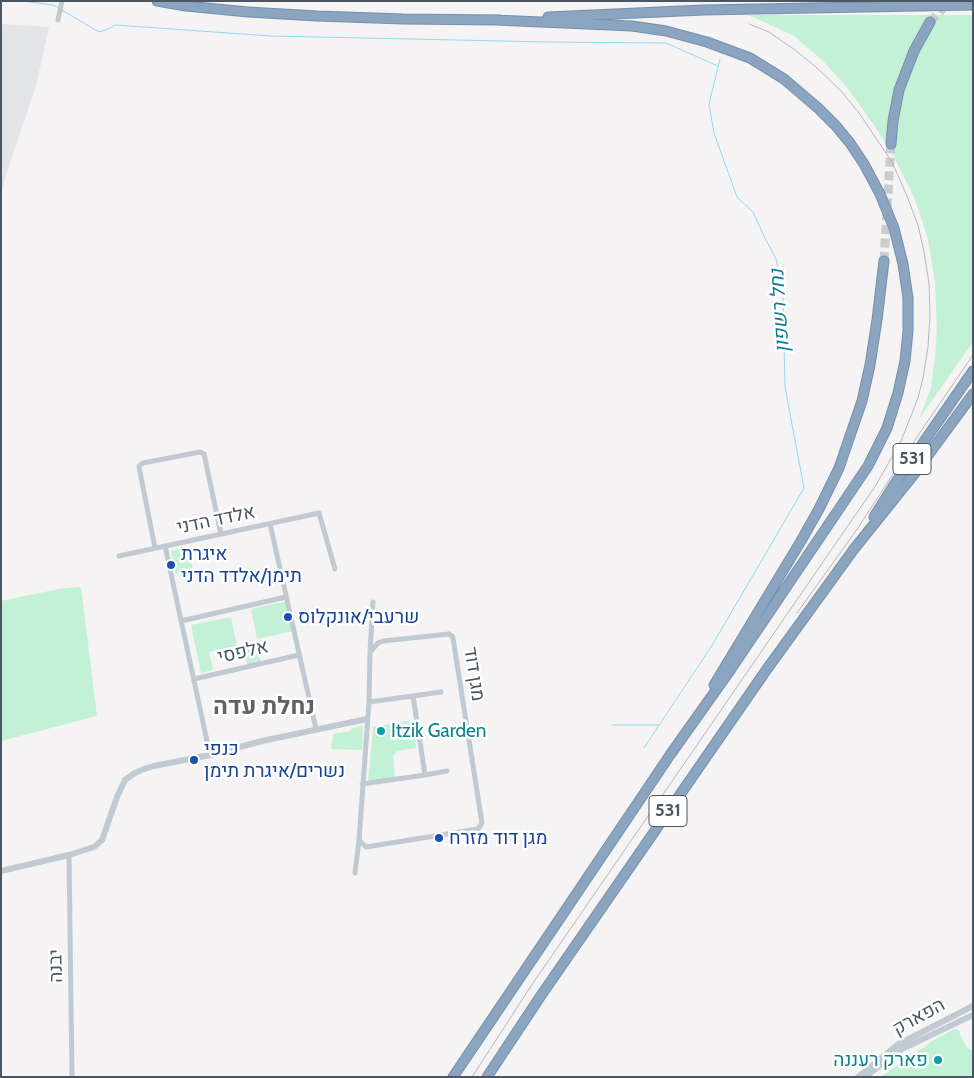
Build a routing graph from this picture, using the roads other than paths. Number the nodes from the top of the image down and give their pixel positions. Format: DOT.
graph roads {
  1 [pos="62,1"];
  2 [pos="157,1"];
  3 [pos="973,5"];
  4 [pos="58,20"];
  5 [pos="495,20"];
  6 [pos="930,22"];
  7 [pos="891,144"];
  8 [pos="884,261"];
  9 [pos="973,371"];
  10 [pos="973,394"];
  11 [pos="270,524"];
  12 [pos="221,534"];
  13 [pos="165,546"];
  14 [pos="156,548"];
  15 [pos="854,549"];
  16 [pos="119,556"];
  17 [pos="335,569"];
  18 [pos="286,597"];
  19 [pos="372,602"];
  20 [pos="181,621"];
  21 [pos="370,652"];
  22 [pos="299,655"];
  23 [pos="194,679"];
  24 [pos="442,692"];
  25 [pos="413,696"];
  26 [pos="368,702"];
  27 [pos="367,719"];
  28 [pos="316,729"];
  29 [pos="210,755"];
  30 [pos="670,755"];
  31 [pos="446,771"];
  32 [pos="424,775"];
  33 [pos="362,784"];
  34 [pos="359,840"];
  35 [pos="69,855"];
  36 [pos="1,871"];
  37 [pos="355,873"];
  38 [pos="973,1006"];
  39 [pos="973,1015"];
  40 [pos="72,1077"];
  41 [pos="454,1077"];
  42 [pos="486,1077"];
  43 [pos="858,1077"];
  44 [pos="866,1077"];
  1 -- 4 [label="street"];
  2 -- 5 [label="highway"];
  3 -- 5 [label="highway"];
  5 -- 30 [label="highway"];
  6 -- 7 [label="highway"];
  8 -- 30 [label="highway"];
  9 -- 15 [label="highway, 531"];
  10 -- 15 [label="highway"];
  11 -- 12 [label="street, אלדד הדני"];
  11 -- 17 [label="street, אלדד הדני"];
  11 -- 18 [label="street"];
  12 -- 13 [label="street, אלדד הדני"];
  12 -- 14 [label="street"];
  13 -- 14 [label="street, אלדד הדני"];
  13 -- 20 [label="street"];
  14 -- 16 [label="street, אלדד הדני"];
  15 -- 42 [label="highway, 531"];
  18 -- 20 [label="street"];
  18 -- 22 [label="street"];
  19 -- 21 [label="street"];
  20 -- 23 [label="street"];
  21 -- 26 [label="street"];
  21 -- 34 [label="street, מגן דוד"];
  22 -- 23 [label="street, אלפסי"];
  22 -- 28 [label="street"];
  23 -- 29 [label="street"];
  24 -- 25 [label="street"];
  25 -- 26 [label="street"];
  25 -- 32 [label="street"];
  26 -- 27 [label="street"];
  27 -- 28 [label="street"];
  27 -- 33 [label="street"];
  28 -- 29 [label="street"];
  29 -- 35 [label="street"];
  30 -- 41 [label="highway, 531"];
  31 -- 32 [label="street"];
  32 -- 33 [label="street"];
  33 -- 34 [label="street"];
  34 -- 37 [label="street"];
  35 -- 36 [label="street"];
  35 -- 40 [label="street, יבנה"];
  38 -- 43 [label="street, הפארק"];
  39 -- 44 [label="street, הפארק"];
}
